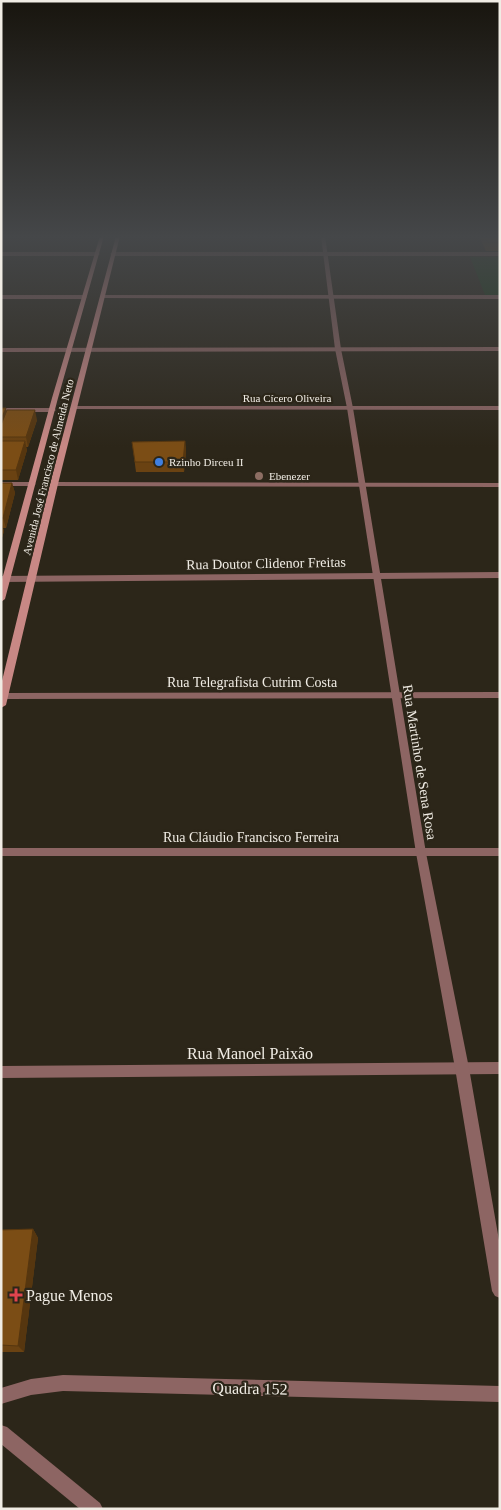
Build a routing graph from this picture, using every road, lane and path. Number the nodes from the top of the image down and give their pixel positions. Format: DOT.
graph roads {
  1 [pos="81,306"];
  2 [pos="100,306"];
  3 [pos="332,306"];
  4 [pos="90,349"];
  5 [pos="338,349"];
  6 [pos="500,349"];
  7 [pos="1,350"];
  8 [pos="69,350"];
  9 [pos="75,408"];
  10 [pos="350,408"];
  11 [pos="500,408"];
  12 [pos="1,410"];
  13 [pos="53,410"];
  14 [pos="1,484"];
  15 [pos="32,484"];
  16 [pos="54,484"];
  17 [pos="500,484"];
  18 [pos="362,486"];
  19 [pos="500,575"];
  20 [pos="377,576"];
  21 [pos="4,579"];
  22 [pos="32,579"];
  23 [pos="1,598"];
  24 [pos="395,695"];
  25 [pos="500,695"];
  26 [pos="2,700"];
  27 [pos="1,852"];
  28 [pos="500,852"];
  29 [pos="420,853"];
  30 [pos="462,1068"];
  31 [pos="500,1068"];
  32 [pos="1,1072"];
  33 [pos="500,1291"];
  34 [pos="500,1394"];
  35 [pos="1,1396"];
  36 [pos="1,1433"];
  37 [pos="94,1509"];
  1 -- 8 [label="main road, Avenida José Francisco de Almeida Neto"];
  2 -- 4 [label="main road, Avenida José Francisco de Almeida Neto"];
  3 -- 5 [label="street, Rua Martinho de Sena Rosa"];
  4 -- 5 [label="street"];
  4 -- 8 [label="street"];
  4 -- 9 [label="main road, Avenida José Francisco de Almeida Neto"];
  5 -- 6 [label="street"];
  5 -- 10 [label="street, Rua Martinho de Sena Rosa"];
  7 -- 8 [label="street"];
  8 -- 13 [label="main road, Avenida José Francisco de Almeida Neto"];
  9 -- 10 [label="street, Rua Cícero Oliveira"];
  9 -- 16 [label="main road, Avenida José Francisco de Almeida Neto"];
  10 -- 11 [label="street, Rua Cícero Oliveira"];
  10 -- 18 [label="street, Rua Martinho de Sena Rosa"];
  12 -- 13 [label="street"];
  13 -- 15 [label="main road, Avenida José Francisco de Almeida Neto"];
  14 -- 15 [label="street"];
  15 -- 21 [label="main road, Avenida José Francisco de Almeida Neto"];
  16 -- 18 [label="street"];
  16 -- 22 [label="main road, Avenida José Francisco de Almeida Neto"];
  17 -- 18 [label="street"];
  18 -- 20 [label="street, Rua Martinho de Sena Rosa"];
  19 -- 20 [label="street, Rua Doutor Clidenor Freitas"];
  20 -- 22 [label="street, Rua Doutor Clidenor Freitas"];
  20 -- 24 [label="street, Rua Martinho de Sena Rosa"];
  21 -- 22 [label="street, Rua Doutor Clidenor Freitas"];
  21 -- 23 [label="main road, Avenida José Francisco de Almeida Neto"];
  22 -- 26 [label="main road, Avenida José Francisco de Almeida Neto"];
  24 -- 25 [label="street, Rua Telegrafista Cutrim Costa"];
  24 -- 26 [label="street, Rua Telegrafista Cutrim Costa"];
  24 -- 29 [label="street, Rua Martinho de Sena Rosa"];
  27 -- 29 [label="street, Rua Cláudio Francisco Ferreira"];
  28 -- 29 [label="street, Rua Cláudio Francisco Ferreira"];
  29 -- 30 [label="street, Rua Martinho de Sena Rosa"];
  30 -- 31 [label="street, Rua Manoel Paixão"];
  30 -- 32 [label="street, Rua Manoel Paixão"];
  30 -- 33 [label="street, Rua Martinho de Sena Rosa"];
  34 -- 35 [label="street, Quadra 152"];
  36 -- 37 [label="street"];
}
